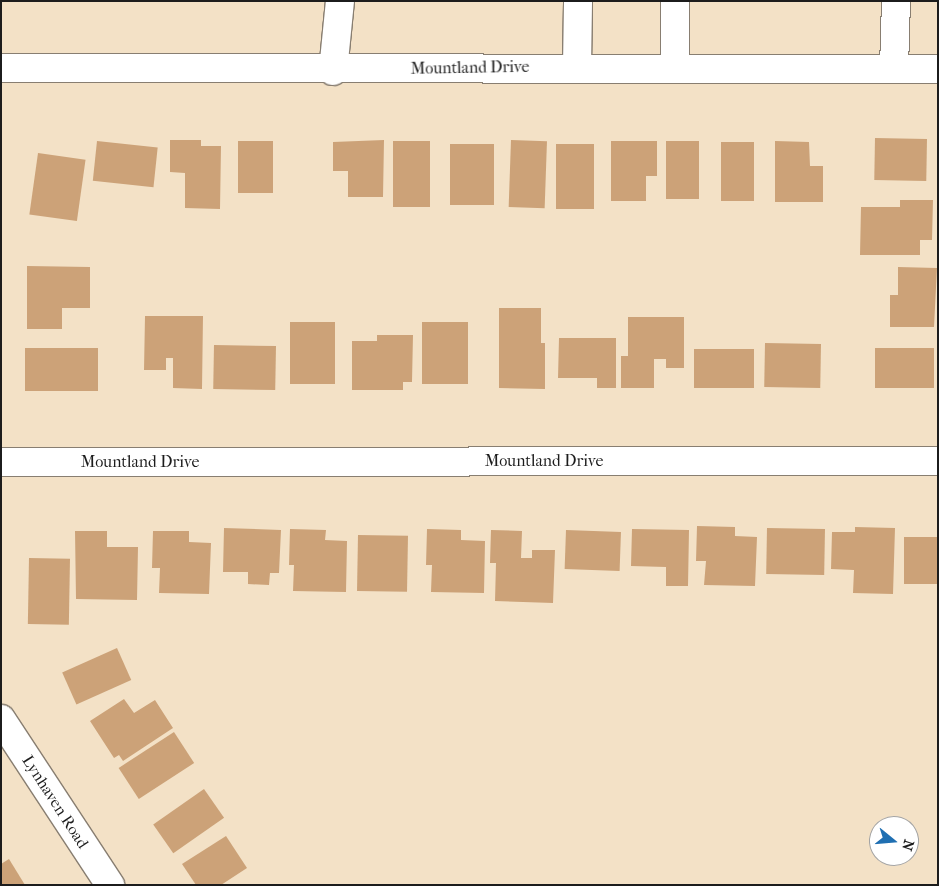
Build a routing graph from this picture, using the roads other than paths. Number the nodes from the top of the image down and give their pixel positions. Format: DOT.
graph roads {
  1 [pos="340,1"];
  2 [pos="578,1"];
  3 [pos="675,1"];
  4 [pos="896,1"];
  5 [pos="577,67"];
  6 [pos="1,68"];
  7 [pos="675,68"];
  8 [pos="894,68"];
  9 [pos="938,69"];
  10 [pos="333,71"];
  11 [pos="938,461"];
  12 [pos="1,462"];
  13 [pos="1,719"];
  14 [pos="110,885"];
  1 -- 10 [label="street"];
  2 -- 5 [label="street"];
  3 -- 7 [label="street"];
  4 -- 8 [label="street"];
  5 -- 7 [label="street, Mountland Drive"];
  5 -- 10 [label="street, Mountland Drive"];
  6 -- 10 [label="street, Mountland Drive"];
  7 -- 8 [label="street, Mountland Drive"];
  8 -- 9 [label="street, Mountland Drive"];
  11 -- 12 [label="street, Mountland Drive"];
  13 -- 14 [label="street, Lynhaven Road"];
}
